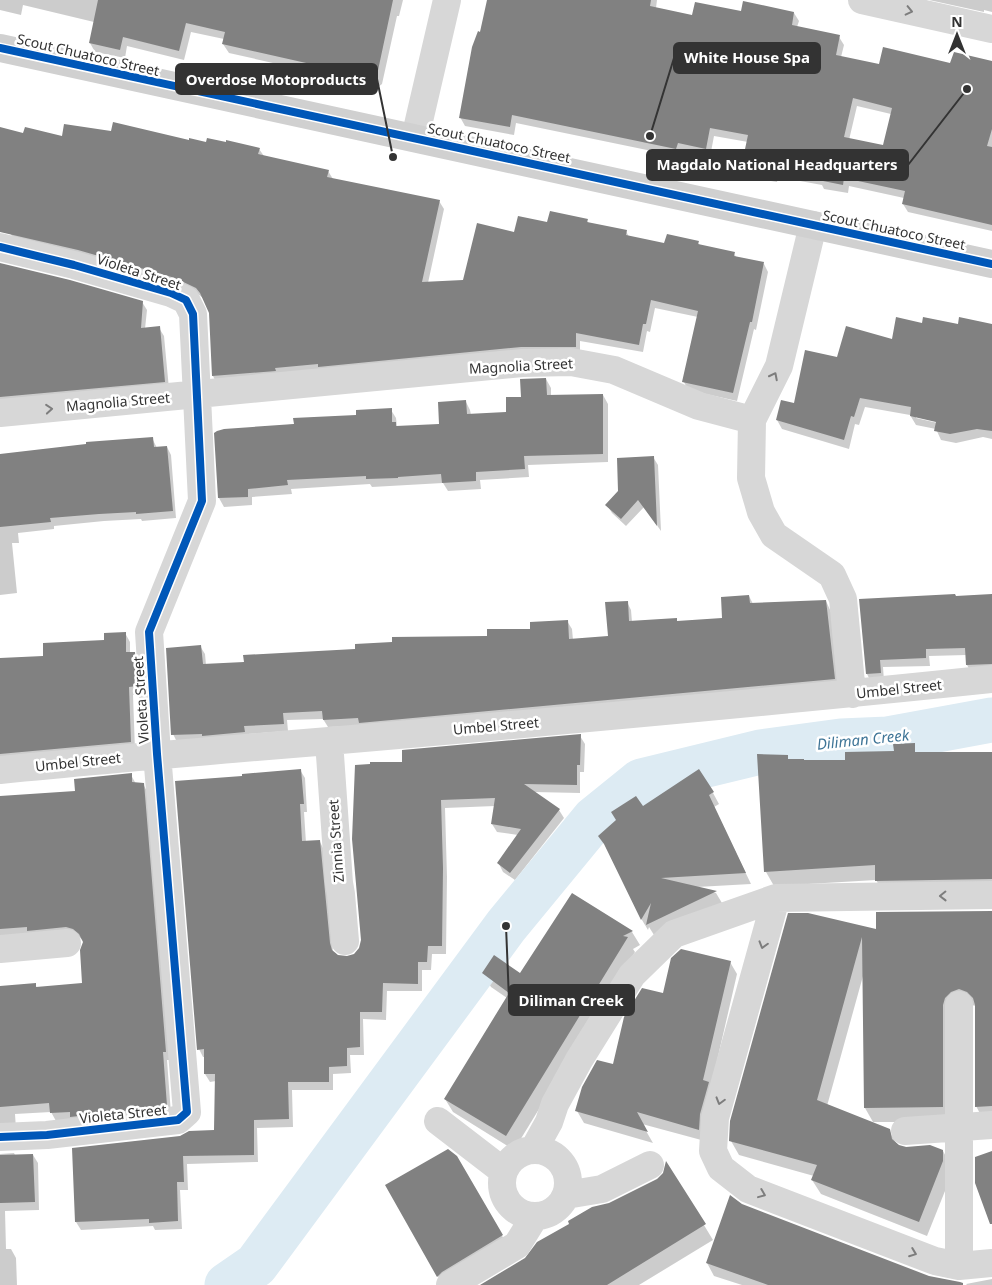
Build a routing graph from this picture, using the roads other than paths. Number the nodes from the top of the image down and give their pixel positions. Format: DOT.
graph roads {
  1 [pos="447,0"];
  2 [pos="862,0"];
  3 [pos="992,29"];
  4 [pos="0,48"];
  5 [pos="415,138"];
  6 [pos="813,225"];
  7 [pos="0,247"];
  8 [pos="992,264"];
  9 [pos="196,394"];
  10 [pos="0,413"];
  11 [pos="752,420"];
  12 [pos="992,679"];
  13 [pos="852,694"];
  14 [pos="329,741"];
  15 [pos="157,754"];
  16 [pos="0,770"];
  17 [pos="992,895"];
  18 [pos="776,898"];
  19 [pos="345,941"];
  20 [pos="67,943"];
  21 [pos="0,949"];
  22 [pos="960,1005"];
  23 [pos="438,1121"];
  24 [pos="992,1125"];
  25 [pos="961,1126"];
  26 [pos="905,1131"];
  27 [pos="0,1137"];
  28 [pos="534,1149"];
  29 [pos="650,1165"];
  30 [pos="503,1171"];
  31 [pos="566,1195"];
  32 [pos="535,1216"];
  33 [pos="992,1263"];
  34 [pos="960,1266"];
  35 [pos="450,1285"];
  1 -- 5 [label="street"];
  2 -- 3 [label="street, one-way"];
  4 -- 5 [label="street, Scout Chuatoco Street"];
  5 -- 6 [label="street, Scout Chuatoco Street"];
  6 -- 8 [label="street, Scout Chuatoco Street"];
  11 -- 6 [label="street, one-way"];
  7 -- 9 [label="street, Violeta Street"];
  10 -- 9 [label="street, Magnolia Street, one-way"];
  9 -- 11 [label="street, Magnolia Street"];
  9 -- 15 [label="street, Violeta Street"];
  11 -- 13 [label="street"];
  12 -- 13 [label="street, Umbel Street"];
  13 -- 14 [label="street, Umbel Street"];
  14 -- 15 [label="street, Umbel Street"];
  14 -- 19 [label="street, Zinnia Street"];
  15 -- 16 [label="street, Umbel Street"];
  15 -- 27 [label="street, Violeta Street"];
  17 -- 18 [label="street, one-way"];
  18 -- 28 [label="street"];
  18 -- 34 [label="street, one-way"];
  20 -- 21 [label="street"];
  22 -- 25 [label="street"];
  23 -- 30 [label="street"];
  24 -- 25 [label="street"];
  25 -- 26 [label="street"];
  25 -- 34 [label="street"];
  28 -- 30 [label="street"];
  28 -- 31 [label="street"];
  29 -- 31 [label="street"];
  30 -- 32 [label="street"];
  31 -- 32 [label="street"];
  32 -- 35 [label="street"];
  33 -- 34 [label="street"];
}
